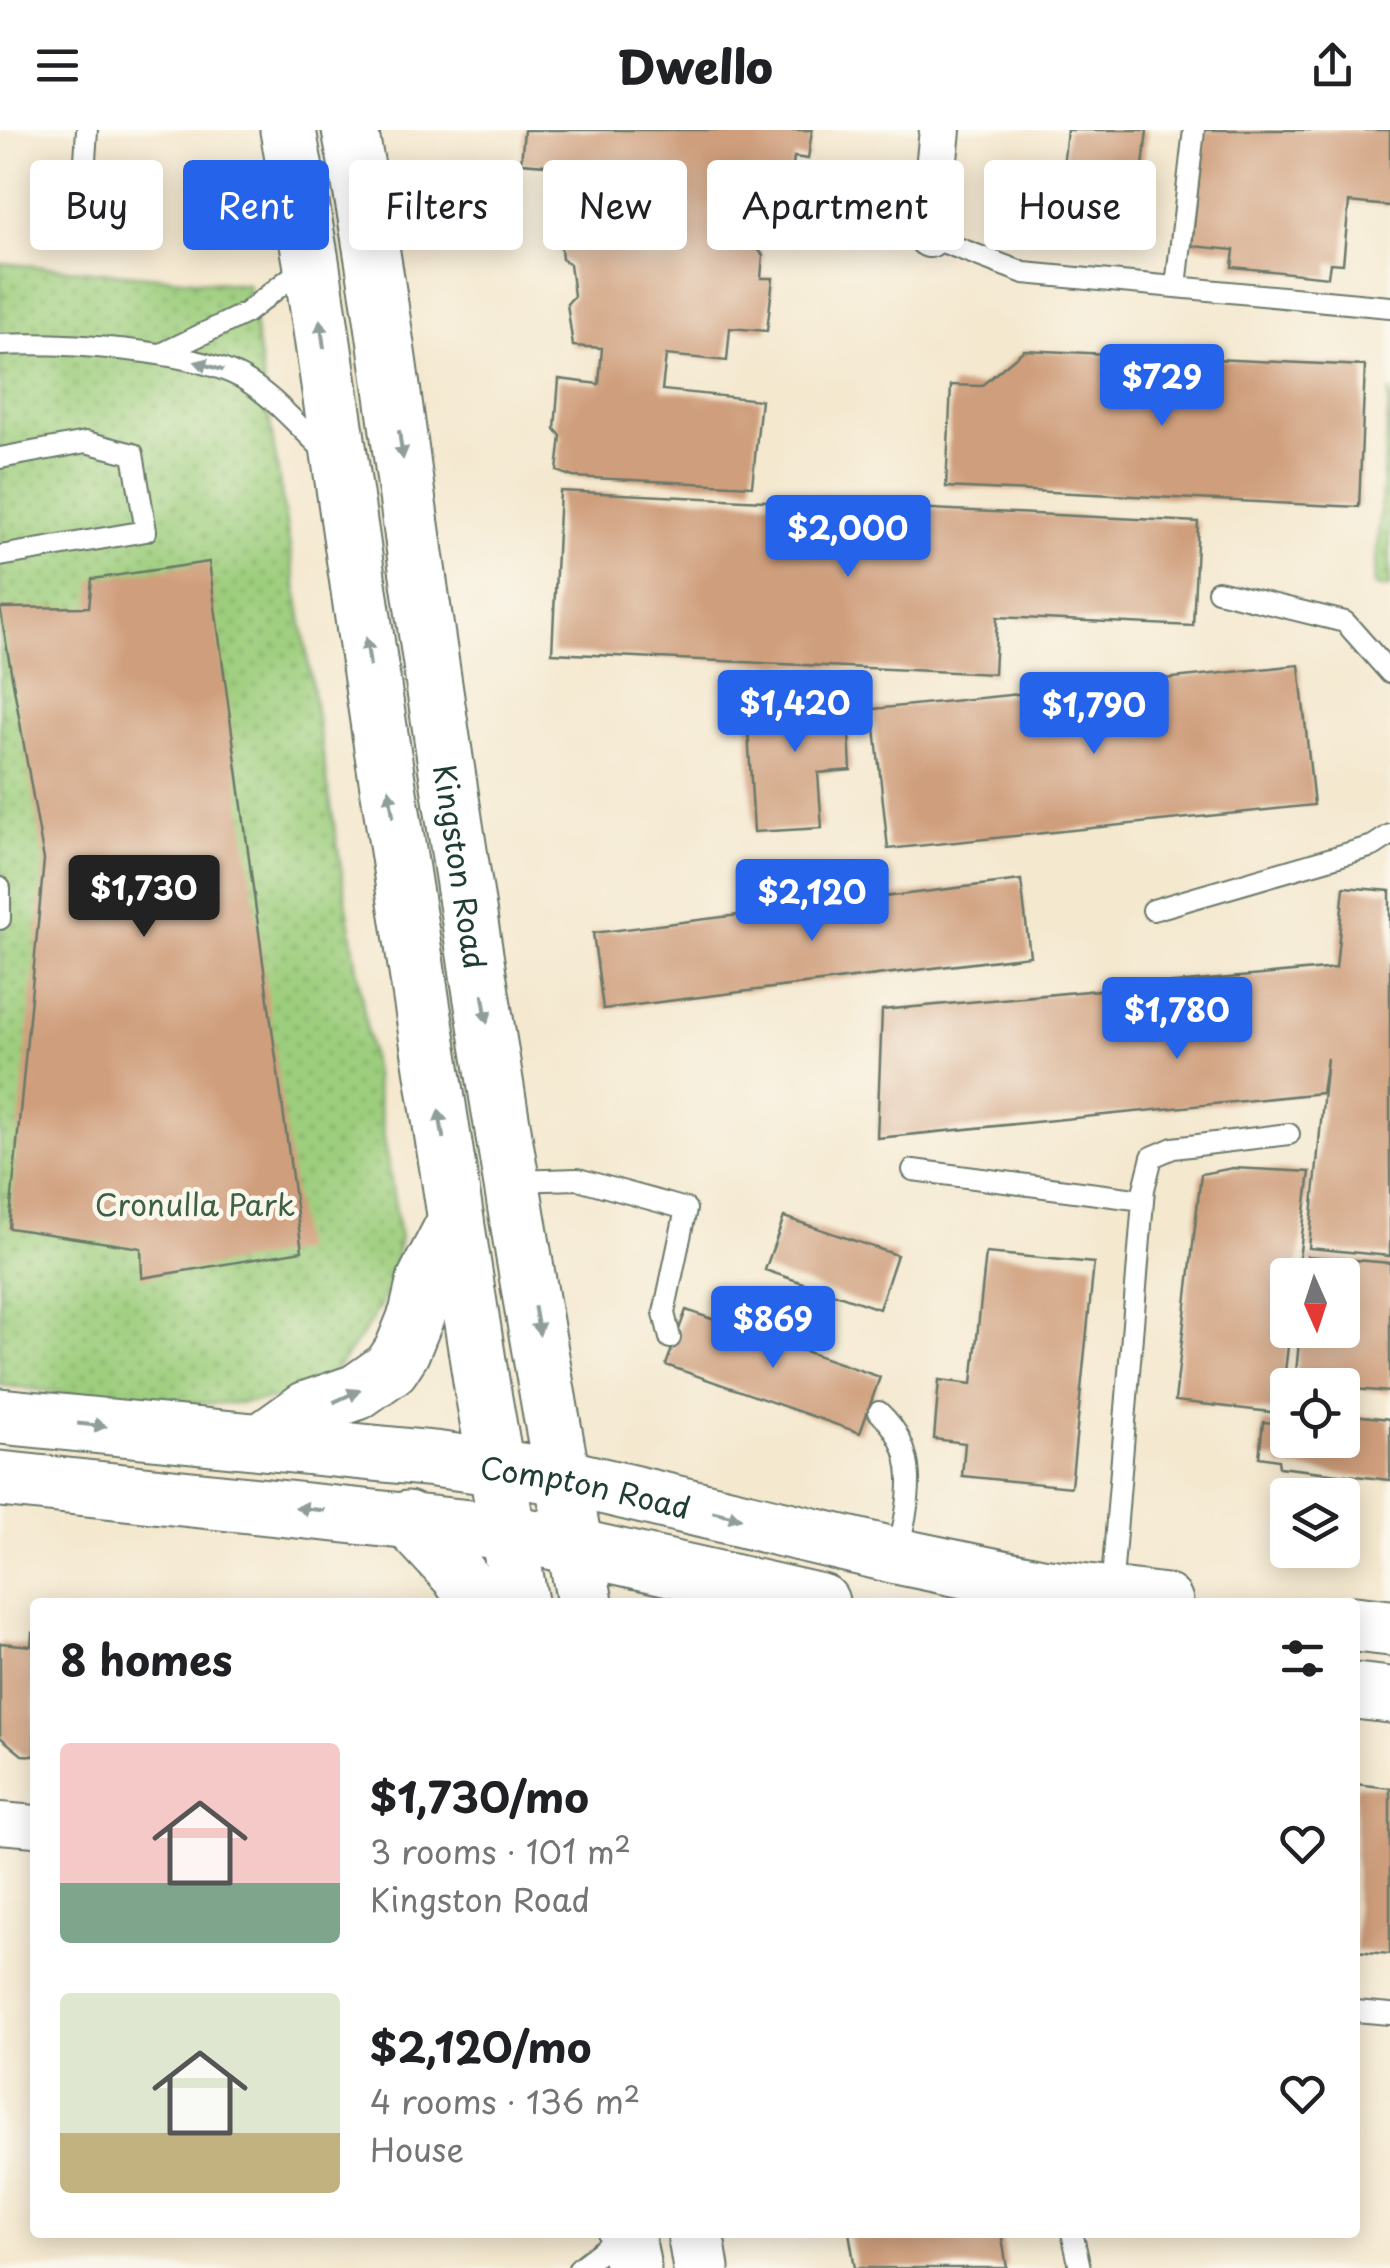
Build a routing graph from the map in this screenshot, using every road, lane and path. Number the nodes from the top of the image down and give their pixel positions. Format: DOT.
graph roads {
  1 [pos="87,130"];
  2 [pos="288,130"];
  3 [pos="350,130"];
  4 [pos="940,130"];
  5 [pos="1194,130"];
  6 [pos="86,160"];
  7 [pos="937,160"];
  8 [pos="963,250"];
  9 [pos="311,261"];
  10 [pos="1176,286"];
  11 [pos="1390,307"];
  12 [pos="0,345"];
  13 [pos="161,354"];
  14 [pos="0,458"];
  15 [pos="341,465"];
  16 [pos="0,556"];
  17 [pos="1218,591"];
  18 [pos="1390,673"];
  19 [pos="1390,835"];
  20 [pos="0,888"];
  21 [pos="1152,910"];
  22 [pos="0,919"];
  23 [pos="1289,1134"];
  24 [pos="913,1170"];
  25 [pos="513,1181"];
  26 [pos="1144,1200"];
  27 [pos="456,1220"];
  28 [pos="670,1338"];
  29 [pos="879,1412"];
  30 [pos="0,1416"];
  31 [pos="262,1441"];
  32 [pos="498,1467"];
  33 [pos="564,1478"];
  34 [pos="0,1479"];
  35 [pos="407,1519"];
  36 [pos="509,1532"];
  37 [pos="575,1546"];
  38 [pos="897,1556"];
  39 [pos="1110,1596"];
  40 [pos="473,1598"];
  41 [pos="519,1598"];
  42 [pos="585,1598"];
  43 [pos="803,1598"];
  44 [pos="1128,1598"];
  45 [pos="1360,1625"];
  46 [pos="1390,1628"];
  47 [pos="0,1822"];
  48 [pos="30,1825"];
  49 [pos="1360,2011"];
  50 [pos="1390,2014"];
  51 [pos="618,2238"];
  52 [pos="627,2238"];
  53 [pos="696,2238"];
  54 [pos="1073,2238"];
  55 [pos="579,2268"];
  56 [pos="633,2268"];
  57 [pos="701,2268"];
  58 [pos="1080,2268"];
  1 -- 6 [label="lane"];
  2 -- 9 [label="main road, Kingston Road"];
  3 -- 25 [label="main road, Kingston Road, one-way"];
  4 -- 7 [label="street"];
  5 -- 10 [label="lane"];
  8 -- 10 [label="lane"];
  9 -- 13 [label="lane"];
  15 -- 9 [label="main road, Kingston Road, one-way"];
  10 -- 11 [label="lane"];
  12 -- 13 [label="lane"];
  15 -- 13 [label="lane, one-way"];
  14 -- 16 [label="lane"];
  27 -- 15 [label="main road, Kingston Road, one-way"];
  17 -- 18 [label="lane"];
  19 -- 21 [label="lane"];
  20 -- 22 [label="lane"];
  23 -- 26 [label="lane"];
  24 -- 26 [label="lane"];
  25 -- 28 [label="lane"];
  25 -- 33 [label="main road, Kingston Road, one-way"];
  26 -- 39 [label="lane"];
  31 -- 27 [label="main road, one-way"];
  27 -- 32 [label="main road, Kingston Road"];
  29 -- 38 [label="lane"];
  30 -- 31 [label="main road, Compton Road, one-way"];
  31 -- 32 [label="main road, Compton Road"];
  32 -- 33 [label="main road, Compton Road"];
  32 -- 36 [label="main road, Kingston Road"];
  33 -- 37 [label="main road, Kingston Road"];
  33 -- 38 [label="main road, Compton Road, one-way"];
  35 -- 34 [label="main road, Compton Road, one-way"];
  35 -- 36 [label="main road, Compton Road"];
  35 -- 40 [label="main road"];
  36 -- 37 [label="main road, Compton Road"];
  36 -- 41 [label="main road, Kingston Road"];
  37 -- 42 [label="main road, Kingston Road"];
  37 -- 43 [label="main road, Compton Road"];
  38 -- 39 [label="main road, Compton Road"];
  39 -- 44 [label="main road, Compton Road"];
  45 -- 46 [label="main road"];
  47 -- 48 [label="street"];
  49 -- 50 [label="lane"];
  51 -- 55 [label="lane"];
  52 -- 56 [label="main road"];
  53 -- 57 [label="main road"];
  54 -- 58 [label="lane"];
}
